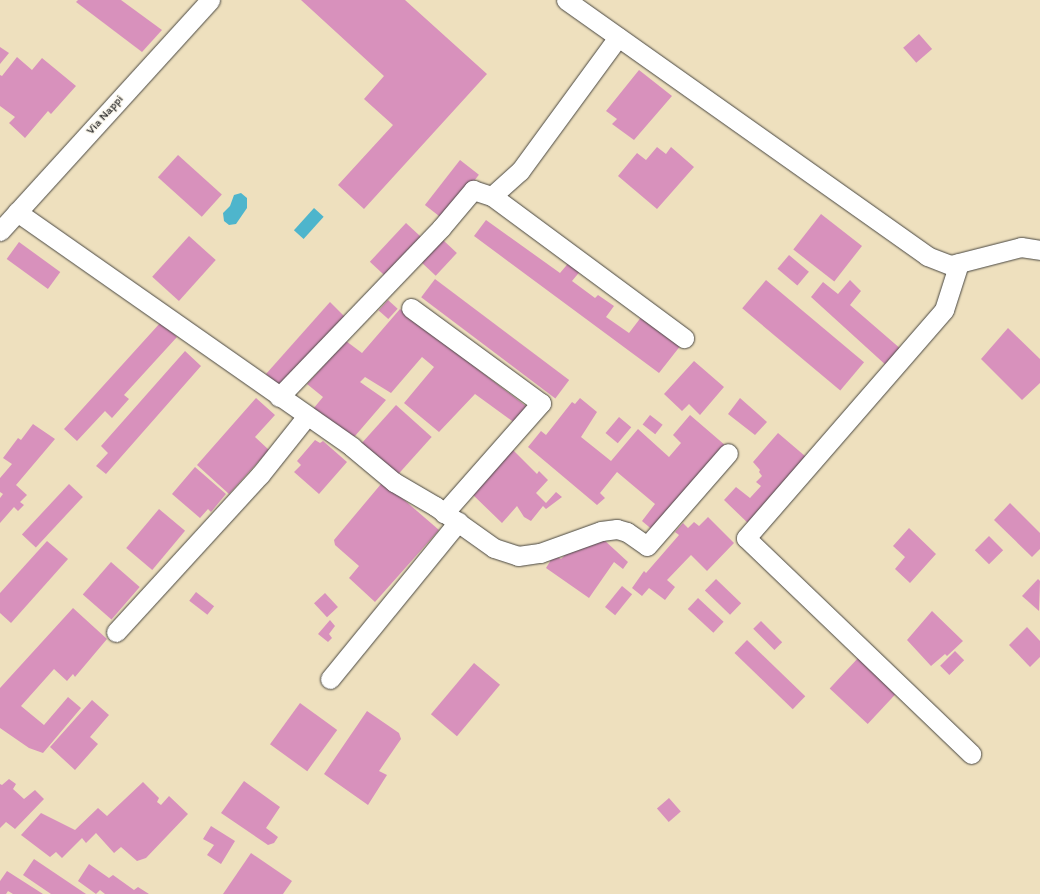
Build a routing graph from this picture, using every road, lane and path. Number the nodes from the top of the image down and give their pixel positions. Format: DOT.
graph roads {
  1 [pos="210,0"];
  2 [pos="566,0"];
  3 [pos="618,37"];
  4 [pos="492,196"];
  5 [pos="17,212"];
  6 [pos="0,231"];
  7 [pos="1040,250"];
  8 [pos="959,263"];
  9 [pos="411,308"];
  10 [pos="684,338"];
  11 [pos="279,398"];
  12 [pos="307,416"];
  13 [pos="728,453"];
  14 [pos="451,518"];
  15 [pos="116,632"];
  16 [pos="330,679"];
  17 [pos="971,754"];
  1 -- 5 [label="street, Via Nappi"];
  2 -- 3 [label="street"];
  3 -- 4 [label="street"];
  3 -- 8 [label="street"];
  4 -- 10 [label="street"];
  4 -- 11 [label="street"];
  5 -- 6 [label="street, Via Nappi"];
  5 -- 11 [label="street"];
  7 -- 8 [label="street"];
  8 -- 17 [label="street"];
  9 -- 14 [label="street"];
  11 -- 12 [label="street"];
  12 -- 14 [label="street"];
  12 -- 15 [label="street"];
  13 -- 14 [label="street"];
  14 -- 16 [label="street"];
}
